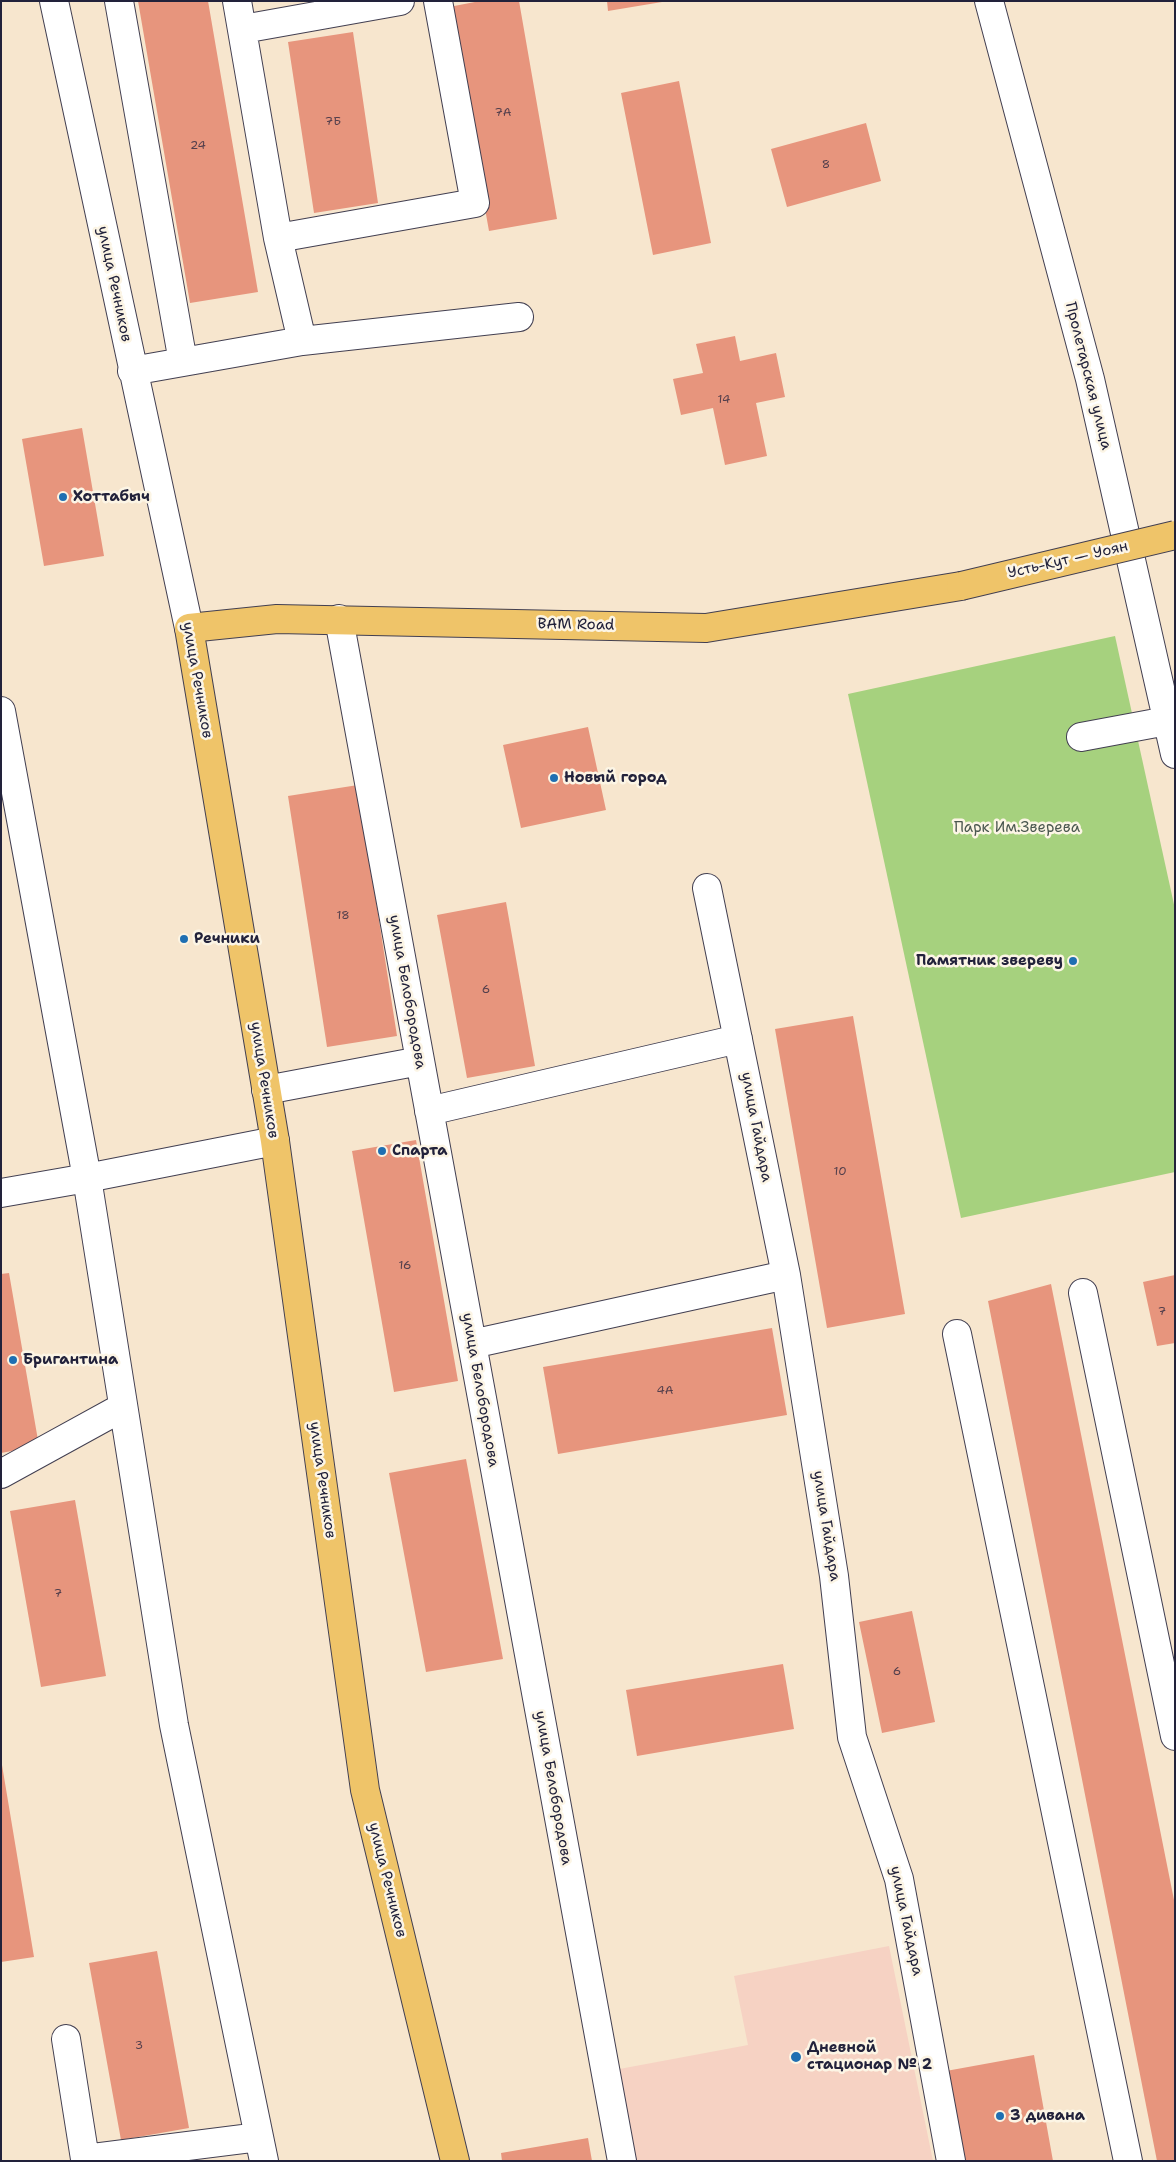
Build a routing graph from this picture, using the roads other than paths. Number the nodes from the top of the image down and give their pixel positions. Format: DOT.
graph roads {
  1 [pos="54,1"];
  2 [pos="119,1"];
  3 [pos="237,1"];
  4 [pos="400,1"];
  5 [pos="438,1"];
  6 [pos="989,1"];
  7 [pos="243,29"];
  8 [pos="278,238"];
  9 [pos="519,317"];
  10 [pos="302,341"];
  11 [pos="183,362"];
  12 [pos="132,371"];
  13 [pos="1175,535"];
  14 [pos="961,586"];
  15 [pos="339,620"];
  16 [pos="189,628"];
  17 [pos="1,711"];
  18 [pos="1167,721"];
  19 [pos="1081,737"];
  20 [pos="1175,754"];
  21 [pos="707,888"];
  22 [pos="738,1039"];
  23 [pos="420,1061"];
  24 [pos="266,1090"];
  25 [pos="429,1111"];
  26 [pos="275,1141"];
  27 [pos="87,1178"];
  28 [pos="1,1193"];
  29 [pos="786,1275"];
  30 [pos="1083,1293"];
  31 [pos="957,1334"];
  32 [pos="472,1344"];
  33 [pos="124,1407"];
  34 [pos="1,1474"];
  35 [pos="1175,1736"];
  36 [pos="66,2039"];
  37 [pos="262,2149"];
  38 [pos="455,2161"];
  39 [pos="622,2161"];
  40 [pos="951,2161"];
  41 [pos="1128,2161"];
  1 -- 12 [label="street, улица Речников"];
  2 -- 11 [label="street"];
  3 -- 7 [label="street"];
  4 -- 7 [label="street"];
  5 -- 8 [label="street"];
  6 -- 18 [label="street, Пролетарская улица"];
  7 -- 8 [label="street"];
  8 -- 10 [label="street"];
  9 -- 10 [label="street"];
  10 -- 11 [label="street"];
  11 -- 12 [label="street"];
  12 -- 16 [label="street, улица Речников"];
  13 -- 14 [label="main road, Усть-Кут — Уоян, bridge"];
  14 -- 15 [label="main road, BAM Road"];
  15 -- 16 [label="main road, BAM Road"];
  15 -- 23 [label="street, улица Белобородова"];
  16 -- 24 [label="main road, улица Речников"];
  17 -- 27 [label="street"];
  18 -- 19 [label="street"];
  18 -- 20 [label="street, Пролетарская улица"];
  21 -- 22 [label="street, улица Гайдара"];
  22 -- 25 [label="street"];
  22 -- 29 [label="street, улица Гайдара"];
  23 -- 24 [label="street"];
  23 -- 25 [label="street, улица Белобородова"];
  24 -- 26 [label="main road, улица Речников"];
  25 -- 32 [label="street, улица Белобородова"];
  26 -- 27 [label="street"];
  26 -- 38 [label="main road, улица Речников"];
  27 -- 28 [label="street"];
  27 -- 33 [label="street"];
  29 -- 32 [label="street"];
  29 -- 40 [label="street, улица Гайдара"];
  30 -- 35 [label="street"];
  31 -- 41 [label="street"];
  32 -- 39 [label="street, улица Белобородова"];
  33 -- 34 [label="street"];
  33 -- 37 [label="street"];
  36 -- 37 [label="street"];
}
